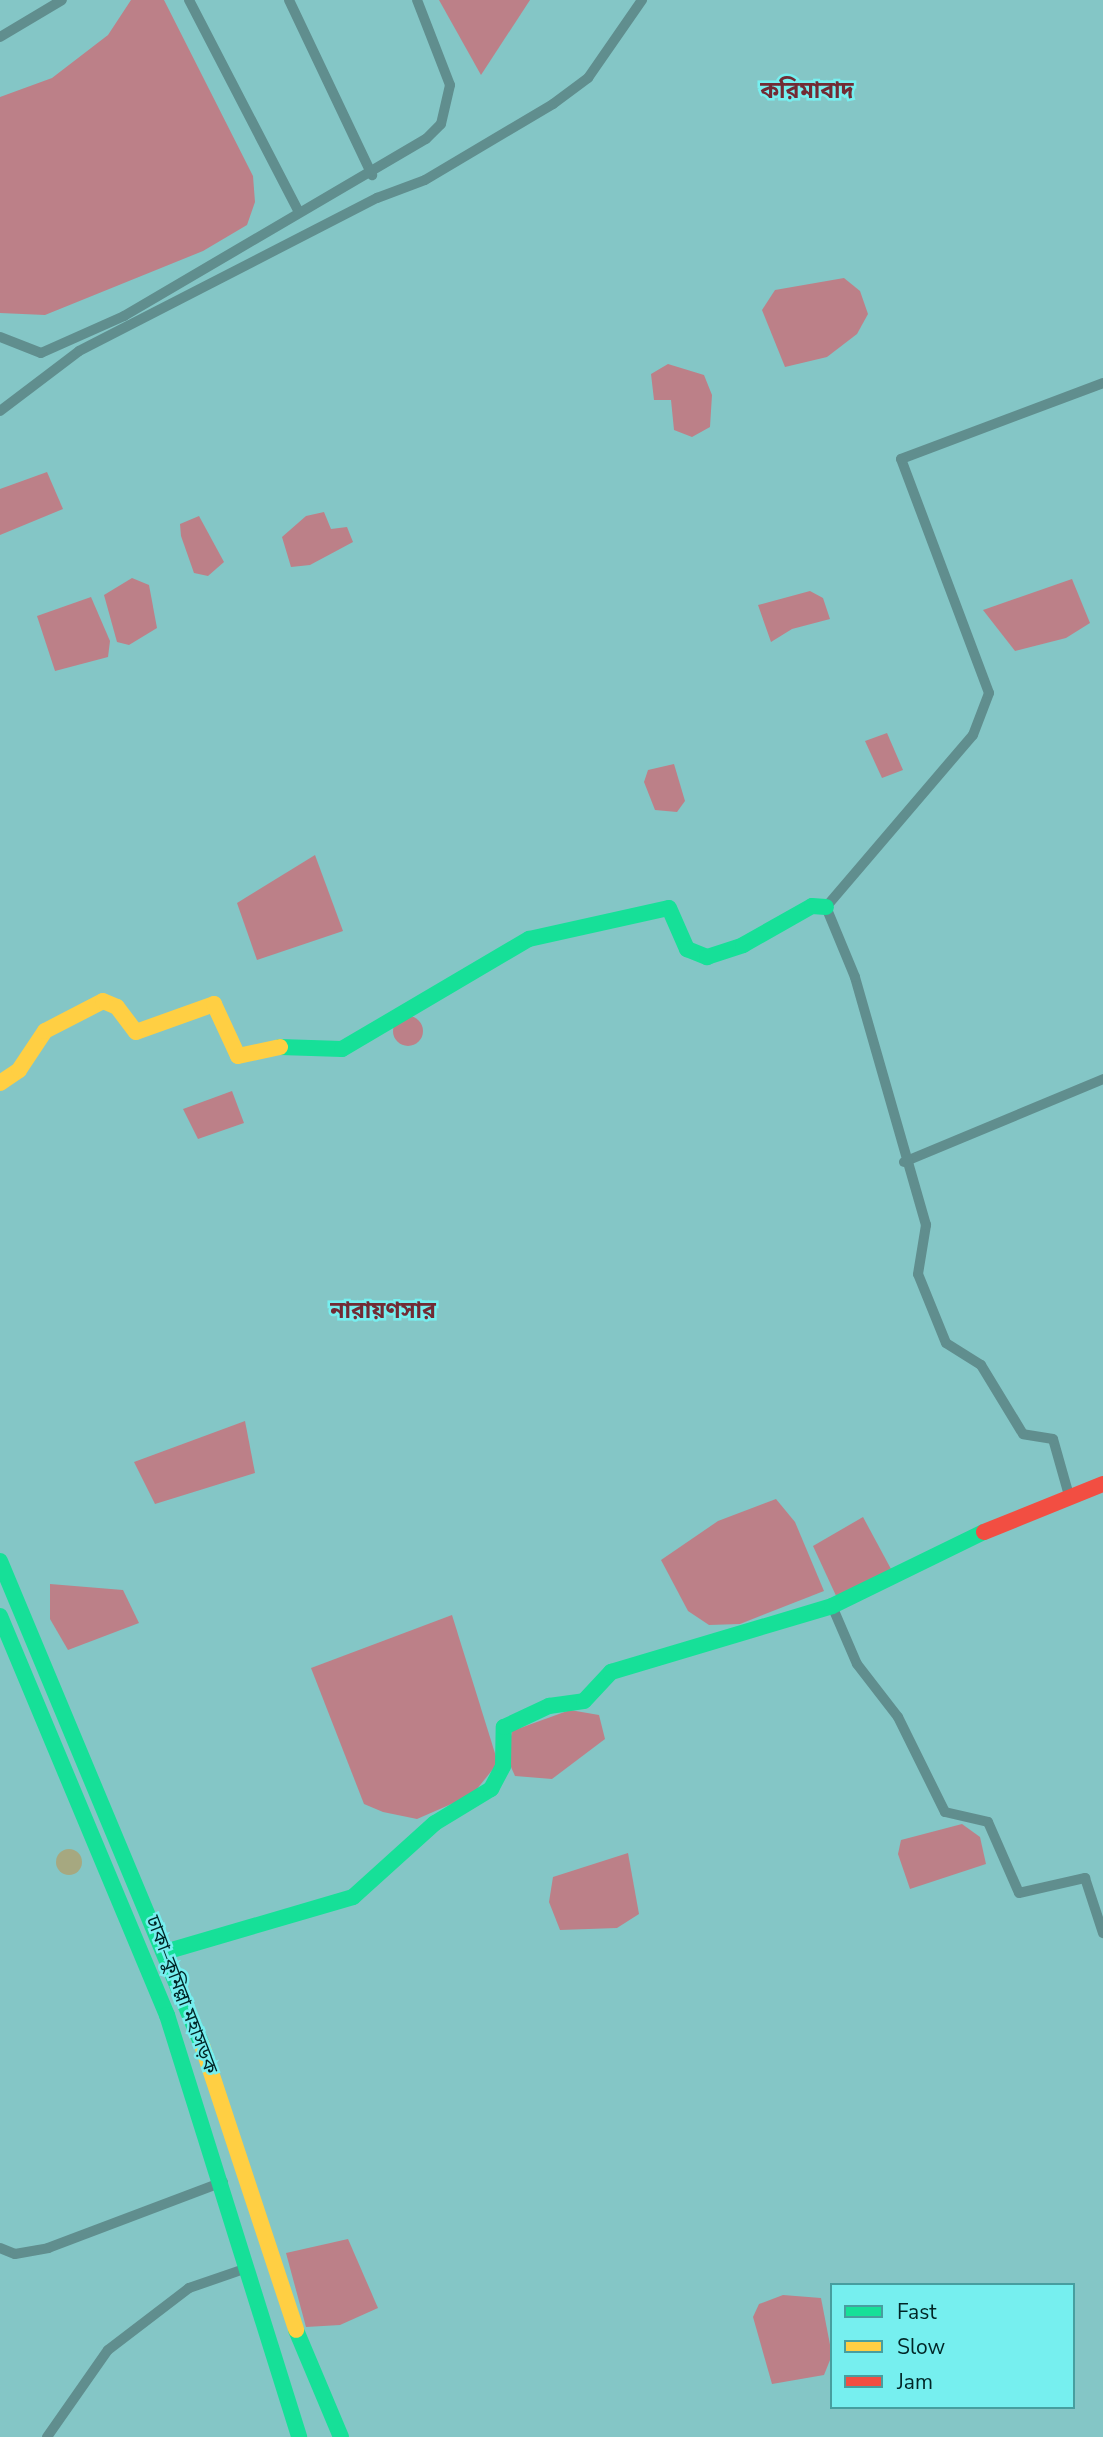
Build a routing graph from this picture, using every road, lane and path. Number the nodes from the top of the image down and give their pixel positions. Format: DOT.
graph roads {
  1 [pos="62,0"];
  2 [pos="189,0"];
  3 [pos="289,0"];
  4 [pos="417,0"];
  5 [pos="642,0"];
  6 [pos="0,37"];
  7 [pos="372,175"];
  8 [pos="299,212"];
  9 [pos="0,337"];
  10 [pos="1103,383"];
  11 [pos="0,411"];
  12 [pos="826,907"];
  13 [pos="1103,1079"];
  14 [pos="0,1083"];
  15 [pos="904,1161"];
  16 [pos="1103,1484"];
  17 [pos="1070,1499"];
  18 [pos="0,1561"];
  19 [pos="832,1606"];
  20 [pos="0,1616"];
  21 [pos="101,1805"];
  22 [pos="84,1813"];
  23 [pos="1103,1933"];
  24 [pos="165,1952"];
  25 [pos="223,2182"];
  26 [pos="0,2248"];
  27 [pos="250,2267"];
  28 [pos="321,2392"];
  29 [pos="290,2403"];
  30 [pos="47,2437"];
  31 [pos="299,2437"];
  32 [pos="341,2437"];
  1 -- 6 [label="street"];
  2 -- 8 [label="street"];
  3 -- 7 [label="street"];
  4 -- 7 [label="street"];
  5 -- 11 [label="street"];
  7 -- 8 [label="street"];
  8 -- 9 [label="street"];
  10 -- 12 [label="street"];
  12 -- 14 [label="main road"];
  12 -- 15 [label="street"];
  13 -- 15 [label="street"];
  15 -- 17 [label="street"];
  16 -- 17 [label="main road"];
  17 -- 19 [label="main road"];
  18 -- 21 [label="main road, ঢাকা–কুমিল্লা মহাসড়ক"];
  19 -- 23 [label="street"];
  19 -- 24 [label="main road"];
  20 -- 22 [label="main road, ঢাকা–কুমিল্লা মহাসড়ক"];
  21 -- 22 [label="main road"];
  21 -- 24 [label="main road, ঢাকা–কুমিল্লা মহাসড়ক"];
  22 -- 25 [label="main road, ঢাকা–কুমিল্লা মহাসড়ক"];
  24 -- 28 [label="main road, ঢাকা–কুমিল্লা মহাসড়ক"];
  25 -- 26 [label="street"];
  25 -- 27 [label="main road, ঢাকা–কুমিল্লা মহাসড়ক"];
  27 -- 29 [label="main road, ঢাকা–কুমিল্লা মহাসড়ক"];
  27 -- 30 [label="street"];
  28 -- 29 [label="main road"];
  28 -- 32 [label="main road, ঢাকা–কুমিল্লা মহাসড়ক"];
  29 -- 31 [label="main road, ঢাকা–কুমিল্লা মহাসড়ক"];
}
